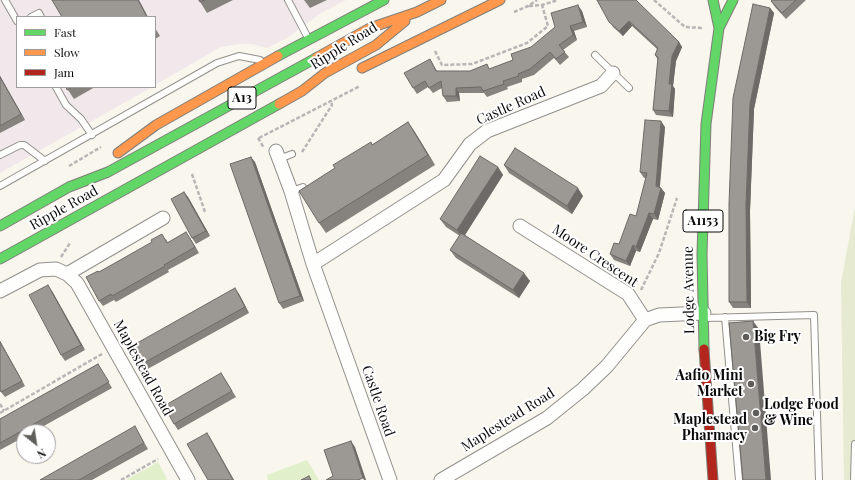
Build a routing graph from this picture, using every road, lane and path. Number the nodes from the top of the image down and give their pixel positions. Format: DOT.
graph roads {
  1 [pos="5,0"];
  2 [pos="288,0"];
  3 [pos="384,0"];
  4 [pos="441,0"];
  5 [pos="500,0"];
  6 [pos="558,0"];
  7 [pos="654,0"];
  8 [pos="713,0"];
  9 [pos="733,0"];
  10 [pos="542,5"];
  11 [pos="528,6"];
  12 [pos="417,12"];
  13 [pos="33,16"];
  14 [pos="41,16"];
  15 [pos="16,18"];
  16 [pos="703,28"];
  17 [pos="719,28"];
  18 [pos="308,39"];
  19 [pos="433,48"];
  20 [pos="595,55"];
  21 [pos="264,64"];
  22 [pos="613,73"];
  23 [pos="350,74"];
  24 [pos="323,86"];
  25 [pos="57,88"];
  26 [pos="629,88"];
  27 [pos="302,91"];
  28 [pos="337,98"];
  29 [pos="331,101"];
  30 [pos="271,132"];
  31 [pos="92,135"];
  32 [pos="292,154"];
  33 [pos="0,155"];
  34 [pos="113,156"];
  35 [pos="280,160"];
  36 [pos="45,162"];
  37 [pos="100,165"];
  38 [pos="192,174"];
  39 [pos="0,186"];
  40 [pos="69,187"];
  41 [pos="677,198"];
  42 [pos="206,212"];
  43 [pos="164,218"];
  44 [pos="0,226"];
  45 [pos="520,226"];
  46 [pos="70,243"];
  47 [pos="0,259"];
  48 [pos="61,259"];
  49 [pos="313,264"];
  50 [pos="67,274"];
  51 [pos="0,291"];
  52 [pos="637,297"];
  53 [pos="704,316"];
  54 [pos="725,317"];
  55 [pos="645,320"];
  56 [pos="104,353"];
  57 [pos="0,404"];
  58 [pos="4,411"];
  59 [pos="0,413"];
  60 [pos="855,444"];
  61 [pos="158,459"];
  62 [pos="121,480"];
  63 [pos="188,480"];
  64 [pos="390,480"];
  65 [pos="441,480"];
  66 [pos="713,480"];
  67 [pos="739,480"];
  68 [pos="819,480"];
  69 [pos="854,480"];
  1 -- 15 [label="lane"];
  2 -- 18 [label="lane"];
  3 -- 18 [label="main road, A13"];
  4 -- 12 [label="main road, A13"];
  5 -- 23 [label="main road"];
  6 -- 10 [label="path"];
  7 -- 16 [label="path"];
  8 -- 17 [label="main road, Lodge Avenue / A1153"];
  9 -- 17 [label="main road, Lodge Avenue / A1153"];
  10 -- 11 [label="path"];
  10 -- 19 [label="path"];
  12 -- 27 [label="main road, Ripple Road / A13"];
  12 -- 40 [label="main road, Ripple Road / A13"];
  13 -- 14 [label="lane"];
  17 -- 53 [label="main road, Lodge Avenue / A1153"];
  18 -- 21 [label="main road, A13"];
  20 -- 22 [label="lane"];
  21 -- 31 [label="lane"];
  21 -- 34 [label="main road, A13"];
  22 -- 26 [label="lane"];
  22 -- 49 [label="street, Castle Road"];
  24 -- 27 [label="main road, A13"];
  25 -- 31 [label="lane"];
  27 -- 47 [label="main road, Ripple Road / A13"];
  28 -- 29 [label="path"];
  29 -- 30 [label="path"];
  29 -- 35 [label="path"];
  31 -- 36 [label="lane"];
  32 -- 35 [label="lane"];
  33 -- 36 [label="lane"];
  35 -- 49 [label="street, Castle Road"];
  36 -- 39 [label="lane"];
  37 -- 40 [label="main road, A13"];
  38 -- 42 [label="path"];
  40 -- 44 [label="main road, Ripple Road / A13"];
  41 -- 52 [label="path"];
  43 -- 50 [label="street"];
  45 -- 55 [label="street, Moore Crescent"];
  46 -- 48 [label="path"];
  49 -- 64 [label="street, Castle Road"];
  50 -- 51 [label="street"];
  50 -- 63 [label="street, Maplestead Road"];
  53 -- 54 [label="lane"];
  53 -- 55 [label="street"];
  53 -- 66 [label="main road, Lodge Avenue / A1153"];
  54 -- 67 [label="lane"];
  54 -- 68 [label="lane"];
  55 -- 65 [label="street, Maplestead Road"];
  56 -- 58 [label="path"];
  57 -- 58 [label="path"];
  58 -- 59 [label="path"];
  60 -- 69 [label="lane"];
  61 -- 62 [label="path"];
}
